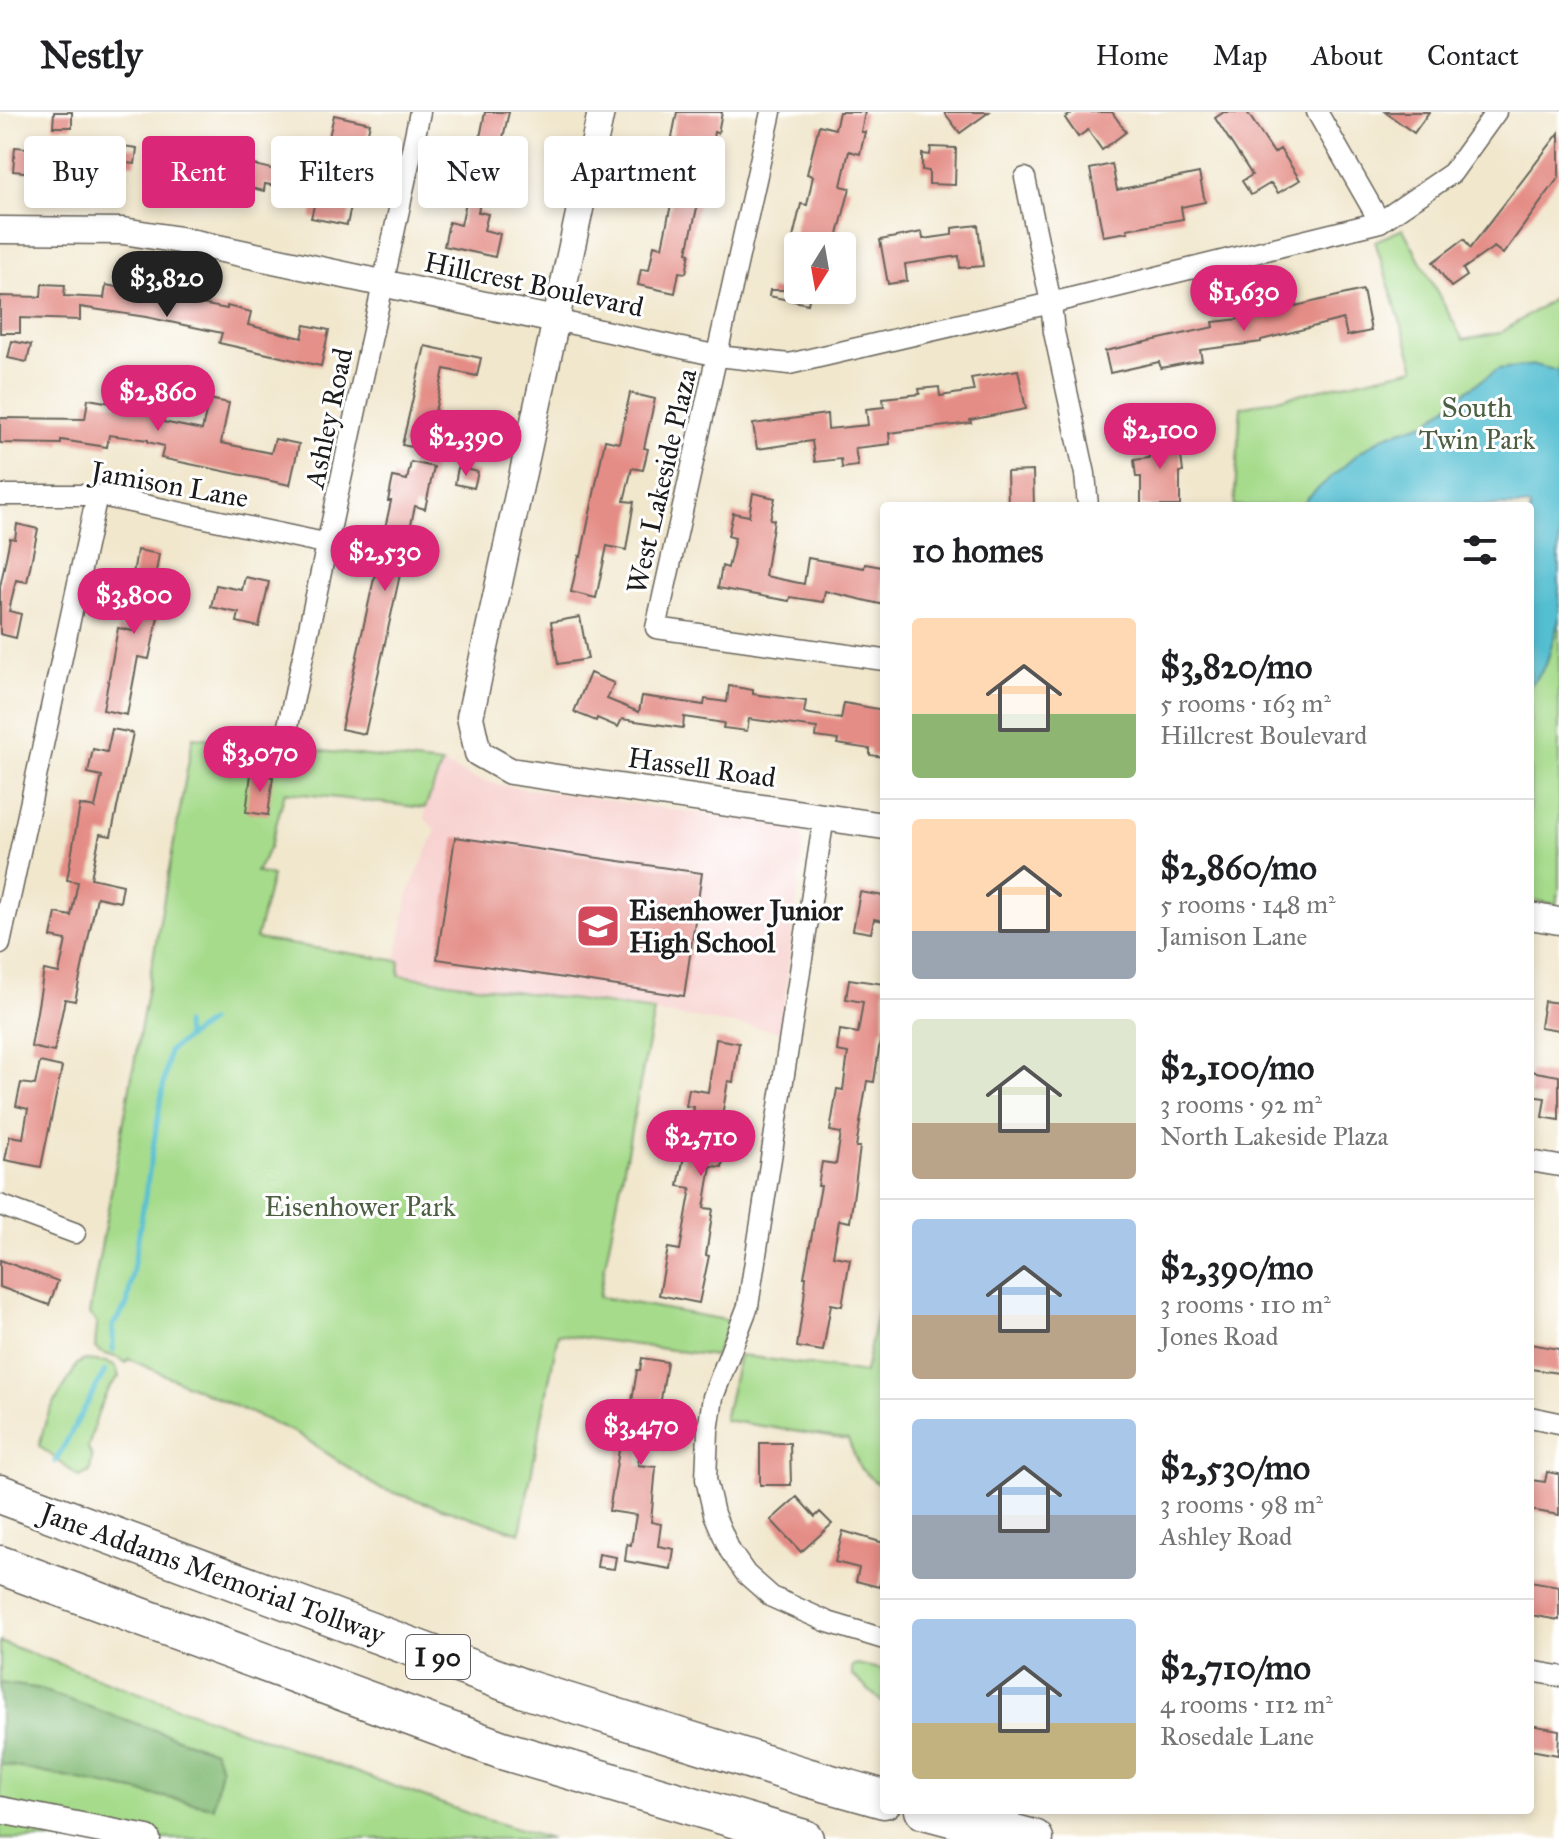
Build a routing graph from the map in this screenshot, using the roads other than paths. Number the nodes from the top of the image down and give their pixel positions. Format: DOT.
graph roads {
  1 [pos="420,112"];
  2 [pos="601,112"];
  3 [pos="771,112"];
  4 [pos="1317,112"];
  5 [pos="1496,112"];
  6 [pos="1025,178"];
  7 [pos="1380,222"];
  8 [pos="0,230"];
  9 [pos="385,285"];
  10 [pos="1051,303"];
  11 [pos="555,320"];
  12 [pos="718,356"];
  13 [pos="0,495"];
  14 [pos="97,495"];
  15 [pos="1088,502"];
  16 [pos="329,544"];
  17 [pos="880,659"];
  18 [pos="286,735"];
  19 [pos="824,817"];
  20 [pos="880,825"];
  21 [pos="1534,917"];
  22 [pos="1559,921"];
  23 [pos="0,944"];
  24 [pos="1534,1162"];
  25 [pos="1559,1166"];
  26 [pos="0,1205"];
  27 [pos="75,1233"];
  28 [pos="1534,1418"];
  29 [pos="1559,1423"];
  30 [pos="0,1494"];
  31 [pos="0,1565"];
  32 [pos="880,1638"];
  33 [pos="1534,1672"];
  34 [pos="1559,1676"];
  35 [pos="880,1798"];
  36 [pos="0,1810"];
  37 [pos="939,1814"];
  38 [pos="147,1839"];
  39 [pos="804,1839"];
  40 [pos="1034,1839"];
  1 -- 9 [label="street, Ashley Road"];
  2 -- 11 [label="street"];
  3 -- 12 [label="street"];
  4 -- 7 [label="street"];
  5 -- 7 [label="street, Hillcrest Boulevard"];
  6 -- 10 [label="street"];
  7 -- 10 [label="street, Hillcrest Boulevard"];
  8 -- 9 [label="street, Hillcrest Boulevard"];
  9 -- 11 [label="street, Hillcrest Boulevard"];
  9 -- 16 [label="street, Ashley Road"];
  10 -- 12 [label="street, Hillcrest Boulevard"];
  10 -- 15 [label="street"];
  11 -- 12 [label="street, Hillcrest Boulevard"];
  11 -- 19 [label="street, Hassell Road"];
  12 -- 17 [label="street, West Lakeside Plaza"];
  13 -- 14 [label="street, Jamison Lane"];
  14 -- 16 [label="street, Jamison Lane"];
  14 -- 23 [label="street"];
  16 -- 18 [label="street, Ashley Road"];
  19 -- 20 [label="street, Hassell Road"];
  19 -- 32 [label="street"];
  21 -- 22 [label="street"];
  24 -- 25 [label="street"];
  26 -- 27 [label="street"];
  28 -- 29 [label="street"];
  30 -- 35 [label="highway, Jane Addams Memorial Tollway / I 90"];
  31 -- 39 [label="highway, I 90"];
  33 -- 34 [label="street"];
  36 -- 38 [label="street"];
  37 -- 40 [label="highway"];
}
